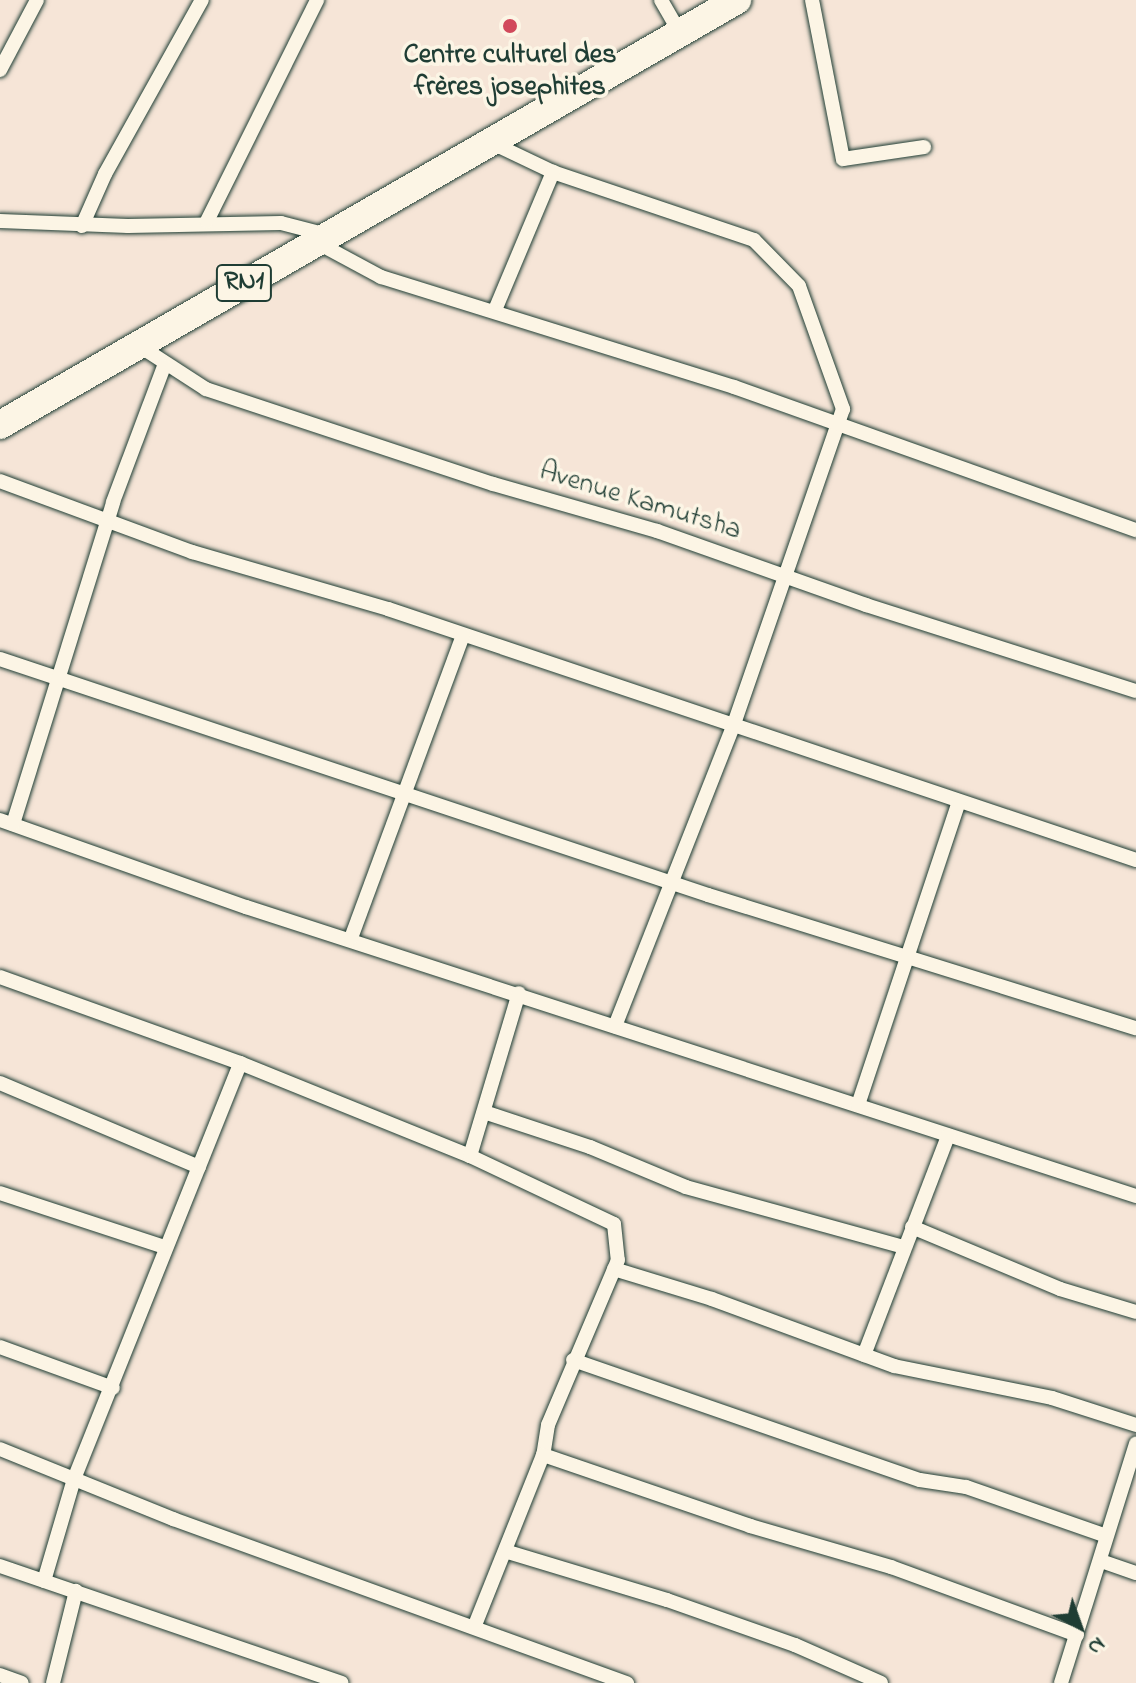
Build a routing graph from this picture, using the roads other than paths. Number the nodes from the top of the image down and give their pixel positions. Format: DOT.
graph roads {
  1 [pos="37,0"];
  2 [pos="202,0"];
  3 [pos="317,0"];
  4 [pos="661,0"];
  5 [pos="737,0"];
  6 [pos="812,0"];
  7 [pos="680,33"];
  8 [pos="0,70"];
  9 [pos="488,141"];
  10 [pos="924,147"];
  11 [pos="553,172"];
  12 [pos="0,221"];
  13 [pos="207,221"];
  14 [pos="82,226"];
  15 [pos="321,239"];
  16 [pos="495,310"];
  17 [pos="137,345"];
  18 [pos="164,366"];
  19 [pos="0,425"];
  20 [pos="841,425"];
  21 [pos="0,481"];
  22 [pos="109,522"];
  23 [pos="1136,530"];
  24 [pos="788,577"];
  25 [pos="463,635"];
  26 [pos="0,659"];
  27 [pos="59,678"];
  28 [pos="1136,691"];
  29 [pos="734,724"];
  30 [pos="405,793"];
  31 [pos="959,801"];
  32 [pos="7,822"];
  33 [pos="1136,860"];
  34 [pos="675,881"];
  35 [pos="351,938"];
  36 [pos="908,954"];
  37 [pos="0,977"];
  38 [pos="519,993"];
  39 [pos="615,1026"];
  40 [pos="1136,1028"];
  41 [pos="240,1063"];
  42 [pos="0,1083"];
  43 [pos="858,1105"];
  44 [pos="484,1112"];
  45 [pos="948,1136"];
  46 [pos="470,1156"];
  47 [pos="199,1167"];
  48 [pos="0,1193"];
  49 [pos="1136,1196"];
  50 [pos="912,1227"];
  51 [pos="164,1247"];
  52 [pos="904,1247"];
  53 [pos="614,1269"];
  54 [pos="1136,1312"];
  55 [pos="0,1347"];
  56 [pos="864,1355"];
  57 [pos="573,1360"];
  58 [pos="113,1388"];
  59 [pos="1136,1425"];
  60 [pos="1136,1443"];
  61 [pos="0,1449"];
  62 [pos="543,1455"];
  63 [pos="74,1479"];
  64 [pos="1104,1535"];
  65 [pos="508,1552"];
  66 [pos="1101,1561"];
  67 [pos="0,1566"];
  68 [pos="1136,1573"];
  69 [pos="44,1581"];
  70 [pos="76,1591"];
  71 [pos="475,1625"];
  72 [pos="1077,1635"];
  73 [pos="0,1675"];
  74 [pos="22,1683"];
  75 [pos="53,1683"];
  76 [pos="342,1683"];
  77 [pos="627,1683"];
  78 [pos="881,1683"];
  79 [pos="1061,1683"];
  1 -- 8 [label="street"];
  2 -- 14 [label="street"];
  3 -- 13 [label="street"];
  4 -- 7 [label="street"];
  5 -- 7 [label="highway, RN1"];
  6 -- 10 [label="street"];
  7 -- 9 [label="highway, RN1"];
  9 -- 11 [label="street"];
  9 -- 15 [label="highway, RN1"];
  11 -- 16 [label="street"];
  11 -- 20 [label="street"];
  12 -- 14 [label="street"];
  13 -- 14 [label="street"];
  13 -- 15 [label="street"];
  15 -- 16 [label="street"];
  15 -- 17 [label="highway, RN1"];
  16 -- 20 [label="street"];
  17 -- 18 [label="street, Avenue Kamutsha"];
  17 -- 19 [label="highway, RN1"];
  18 -- 22 [label="street"];
  18 -- 24 [label="street, Avenue Kamutsha"];
  20 -- 23 [label="street"];
  20 -- 24 [label="street"];
  21 -- 22 [label="street"];
  22 -- 25 [label="street"];
  22 -- 27 [label="street"];
  24 -- 28 [label="street, Avenue Kamutsha"];
  24 -- 29 [label="street"];
  25 -- 29 [label="street"];
  25 -- 30 [label="street"];
  26 -- 27 [label="street"];
  27 -- 30 [label="street"];
  27 -- 32 [label="street"];
  29 -- 31 [label="street"];
  29 -- 34 [label="street"];
  30 -- 34 [label="street"];
  30 -- 35 [label="street"];
  31 -- 33 [label="street"];
  31 -- 36 [label="street"];
  32 -- 35 [label="street"];
  34 -- 36 [label="street"];
  34 -- 39 [label="street"];
  35 -- 38 [label="street"];
  36 -- 40 [label="street"];
  36 -- 43 [label="street"];
  37 -- 41 [label="street"];
  38 -- 39 [label="street"];
  38 -- 44 [label="street"];
  39 -- 43 [label="street"];
  41 -- 46 [label="street"];
  41 -- 47 [label="street"];
  42 -- 47 [label="street"];
  43 -- 45 [label="street"];
  44 -- 46 [label="street"];
  44 -- 52 [label="street"];
  45 -- 49 [label="street"];
  45 -- 50 [label="street"];
  46 -- 53 [label="street"];
  47 -- 51 [label="street"];
  48 -- 51 [label="street"];
  50 -- 52 [label="street"];
  50 -- 54 [label="street"];
  51 -- 58 [label="street"];
  52 -- 56 [label="street"];
  53 -- 56 [label="street"];
  53 -- 57 [label="street"];
  55 -- 58 [label="street"];
  56 -- 59 [label="street"];
  57 -- 62 [label="street"];
  57 -- 64 [label="street"];
  58 -- 63 [label="street"];
  60 -- 64 [label="street"];
  61 -- 63 [label="street"];
  62 -- 65 [label="street"];
  62 -- 72 [label="street"];
  63 -- 69 [label="street"];
  63 -- 71 [label="street"];
  64 -- 66 [label="street"];
  65 -- 71 [label="street"];
  65 -- 78 [label="street"];
  66 -- 68 [label="street"];
  66 -- 72 [label="street"];
  67 -- 69 [label="street"];
  69 -- 70 [label="street"];
  70 -- 75 [label="street"];
  70 -- 76 [label="street"];
  71 -- 77 [label="street"];
  72 -- 79 [label="street"];
  73 -- 74 [label="street"];
}
